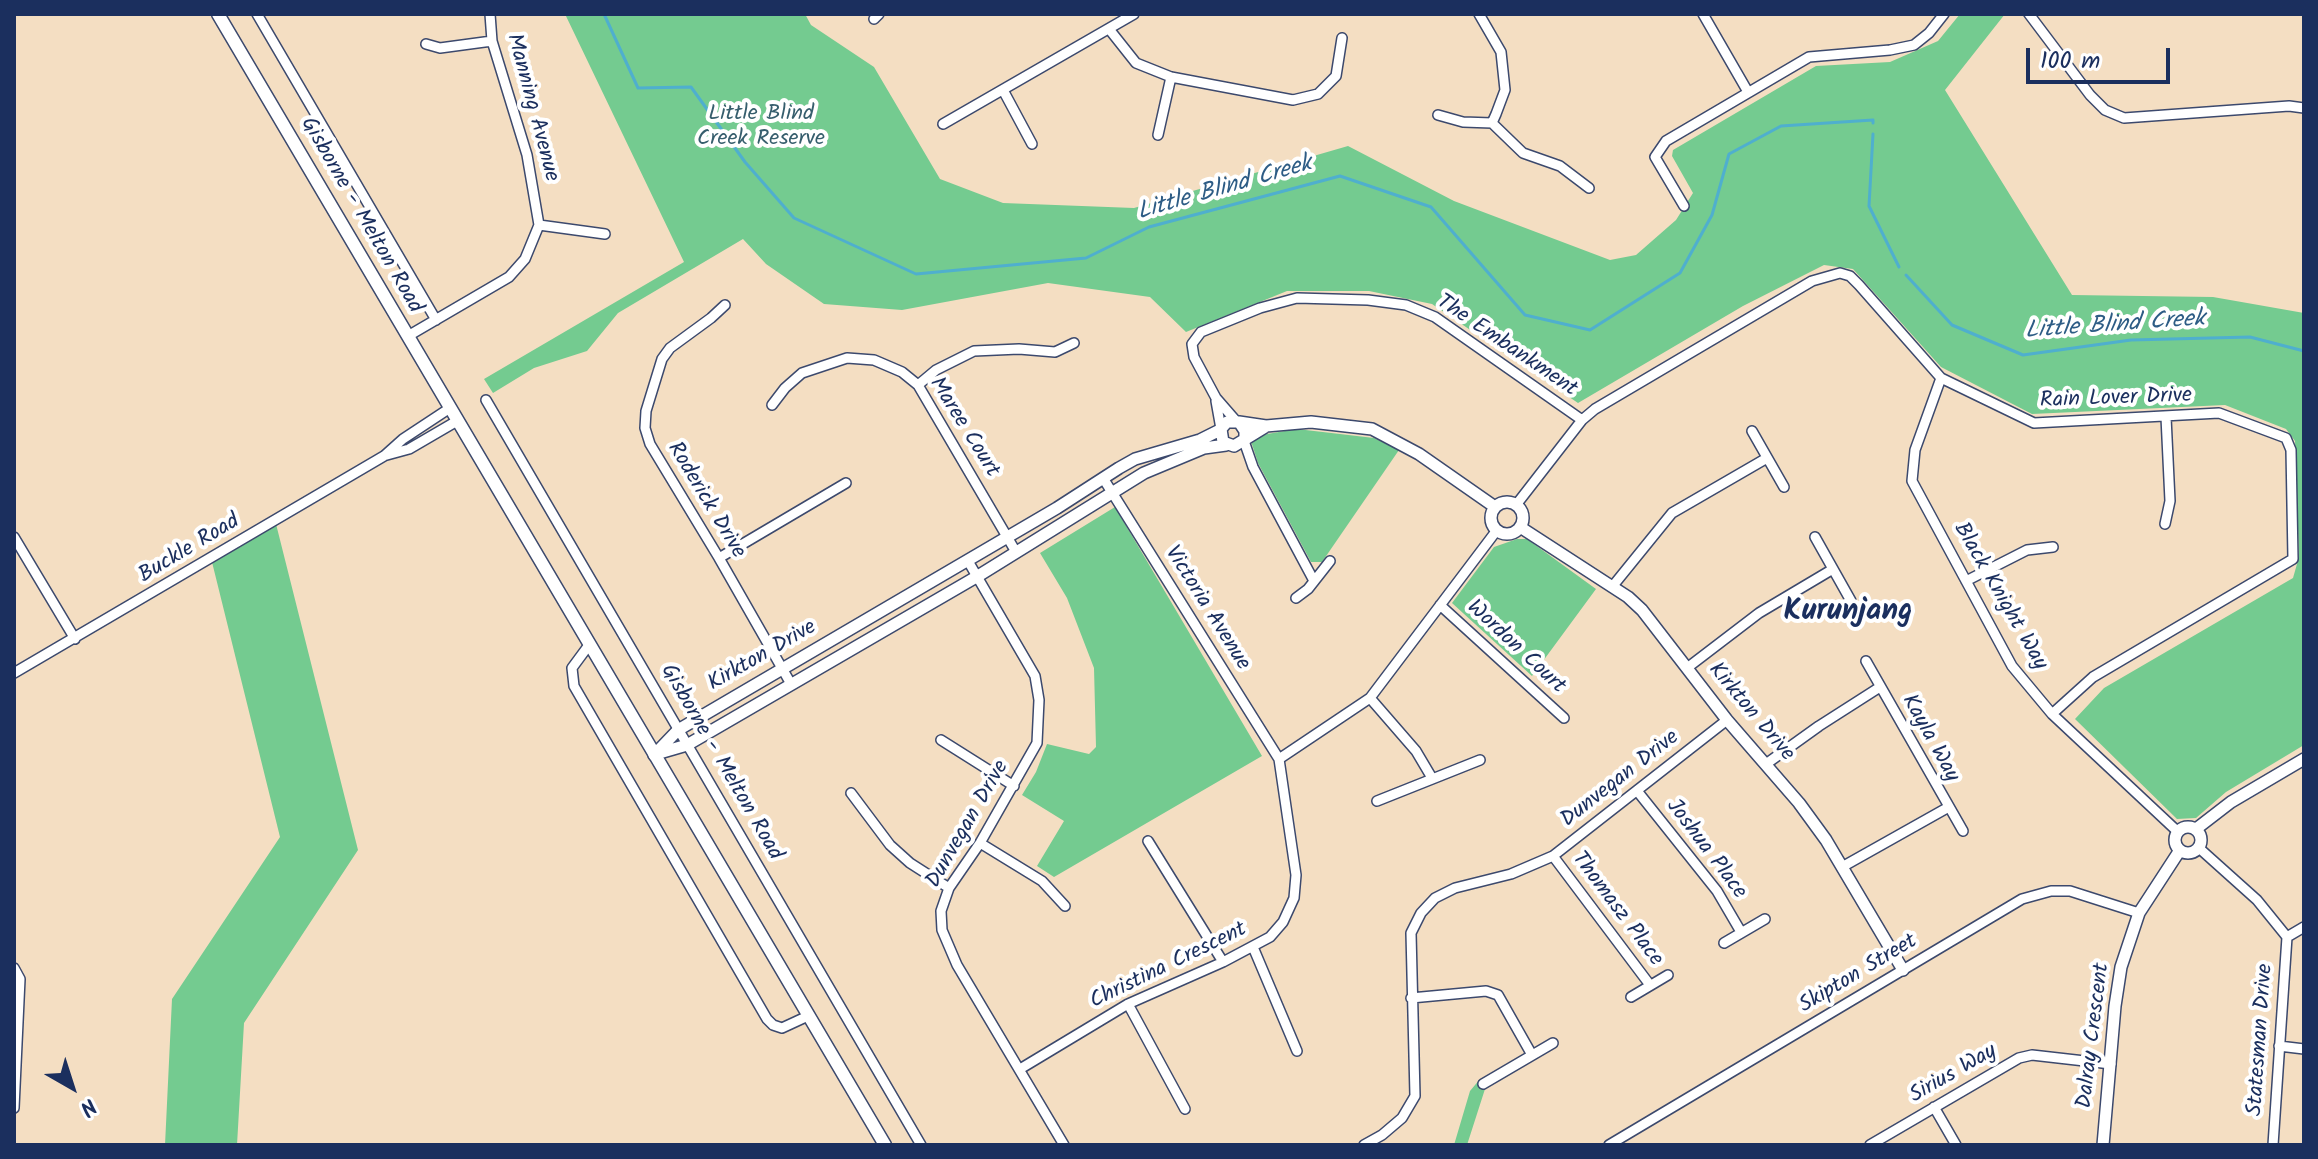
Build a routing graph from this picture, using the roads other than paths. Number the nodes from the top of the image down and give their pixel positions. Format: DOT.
graph roads {
  1 [pos="218,14"];
  2 [pos="257,14"];
  3 [pos="490,14"];
  4 [pos="1134,14"];
  5 [pos="1479,14"];
  6 [pos="1703,14"];
  7 [pos="1944,14"];
  8 [pos="2029,14"];
  9 [pos="1109,29"];
  10 [pos="1342,38"];
  11 [pos="492,41"];
  12 [pos="426,44"];
  13 [pos="1171,77"];
  14 [pos="1003,90"];
  15 [pos="1748,92"];
  16 [pos="2304,108"];
  17 [pos="1438,115"];
  18 [pos="1492,123"];
  19 [pos="943,124"];
  20 [pos="1158,135"];
  21 [pos="1032,144"];
  22 [pos="1589,188"];
  23 [pos="1684,206"];
  24 [pos="539,225"];
  25 [pos="605,234"];
  26 [pos="725,305"];
  27 [pos="436,320"];
  28 [pos="408,336"];
  29 [pos="1074,343"];
  30 [pos="1941,378"];
  31 [pos="918,385"];
  32 [pos="1216,398"];
  33 [pos="486,400"];
  34 [pos="772,405"];
  35 [pos="450,408"];
  36 [pos="2166,417"];
  37 [pos="1582,420"];
  38 [pos="457,421"];
  39 [pos="1238,422"];
  40 [pos="1266,426"];
  41 [pos="1221,430"];
  42 [pos="1752,431"];
  43 [pos="1244,440"];
  44 [pos="1228,445"];
  45 [pos="384,456"];
  46 [pos="1767,458"];
  47 [pos="1253,467"];
  48 [pos="1103,478"];
  49 [pos="846,483"];
  50 [pos="1784,487"];
  51 [pos="1113,493"];
  52 [pos="1516,505"];
  53 [pos="1495,507"];
  54 [pos="2165,524"];
  55 [pos="1520,527"];
  56 [pos="1497,530"];
  57 [pos="14,537"];
  58 [pos="1007,537"];
  59 [pos="1815,537"];
  60 [pos="2053,547"];
  61 [pos="1016,552"];
  62 [pos="719,558"];
  63 [pos="968,561"];
  64 [pos="1330,561"];
  65 [pos="1833,569"];
  66 [pos="978,576"];
  67 [pos="1314,581"];
  68 [pos="1966,581"];
  69 [pos="1612,587"];
  70 [pos="1296,598"];
  71 [pos="1851,601"];
  72 [pos="1440,605"];
  73 [pos="75,639"];
  74 [pos="589,645"];
  75 [pos="1866,661"];
  76 [pos="1687,668"];
  77 [pos="782,669"];
  78 [pos="14,673"];
  79 [pos="791,684"];
  80 [pos="1880,687"];
  81 [pos="1370,698"];
  82 [pos="2052,714"];
  83 [pos="1564,718"];
  84 [pos="1727,720"];
  85 [pos="678,730"];
  86 [pos="941,740"];
  87 [pos="687,745"];
  88 [pos="654,755"];
  89 [pos="1279,759"];
  90 [pos="2304,759"];
  91 [pos="1480,760"];
  92 [pos="1766,764"];
  93 [pos="1432,778"];
  94 [pos="1014,786"];
  95 [pos="1638,792"];
  96 [pos="851,793"];
  97 [pos="1377,801"];
  98 [pos="1947,808"];
  99 [pos="2196,829"];
  100 [pos="1963,831"];
  101 [pos="2177,831"];
  102 [pos="1148,841"];
  103 [pos="980,843"];
  104 [pos="2199,848"];
  105 [pos="2180,850"];
  106 [pos="1553,856"];
  107 [pos="1842,867"];
  108 [pos="949,888"];
  109 [pos="1065,906"];
  110 [pos="2139,913"];
  111 [pos="1765,919"];
  112 [pos="2304,927"];
  113 [pos="1741,932"];
  114 [pos="2287,937"];
  115 [pos="1724,943"];
  116 [pos="1253,947"];
  117 [pos="1223,962"];
  118 [pos="14,968"];
  119 [pos="1903,970"];
  120 [pos="1668,975"];
  121 [pos="1650,985"];
  122 [pos="1631,997"];
  123 [pos="1411,998"];
  124 [pos="1128,1004"];
  125 [pos="808,1016"];
  126 [pos="1553,1043"];
  127 [pos="2279,1046"];
  128 [pos="2304,1049"];
  129 [pos="1297,1051"];
  130 [pos="1532,1055"];
  131 [pos="2111,1064"];
  132 [pos="1020,1069"];
  133 [pos="1483,1084"];
  134 [pos="1934,1107"];
  135 [pos="14,1108"];
  136 [pos="1185,1109"];
  137 [pos="885,1145"];
  138 [pos="921,1145"];
  139 [pos="1064,1145"];
  140 [pos="1364,1145"];
  141 [pos="1609,1145"];
  142 [pos="1870,1145"];
  143 [pos="1956,1145"];
  144 [pos="2103,1145"];
  145 [pos="2273,1145"];
  1 -- 28 [label="main road, Gisborne - Melton Road"];
  2 -- 27 [label="street, Gisborne - Melton Road"];
  3 -- 11 [label="street, Manning Avenue"];
  4 -- 9 [label="street"];
  5 -- 18 [label="street"];
  6 -- 15 [label="street"];
  7 -- 15 [label="street"];
  8 -- 16 [label="street"];
  9 -- 13 [label="street"];
  9 -- 14 [label="street"];
  10 -- 13 [label="street"];
  11 -- 12 [label="street"];
  11 -- 24 [label="street, Manning Avenue"];
  13 -- 20 [label="street"];
  14 -- 19 [label="street"];
  14 -- 21 [label="street"];
  15 -- 23 [label="street"];
  17 -- 18 [label="street"];
  18 -- 22 [label="street"];
  24 -- 25 [label="street"];
  24 -- 27 [label="street"];
  26 -- 62 [label="street, Roderick Drive"];
  27 -- 28 [label="street"];
  28 -- 35 [label="main road, Gisborne - Melton Road"];
  29 -- 31 [label="street"];
  30 -- 36 [label="street, Rain Lover Drive"];
  30 -- 37 [label="street, Rain Lover Drive"];
  30 -- 68 [label="street, Black Knight Way"];
  31 -- 34 [label="street, Maree Court"];
  31 -- 58 [label="street, Maree Court"];
  32 -- 37 [label="street, The Embankment"];
  32 -- 39 [label="street, The Embankment"];
  32 -- 41 [label="street, The Embankment"];
  33 -- 85 [label="street, Gisborne - Melton Road"];
  35 -- 38 [label="main road, Gisborne - Melton Road"];
  35 -- 45 [label="street, Buckle Road"];
  36 -- 54 [label="street"];
  36 -- 82 [label="street, Rain Lover Drive"];
  37 -- 52 [label="street"];
  38 -- 45 [label="street, Buckle Road"];
  38 -- 74 [label="main road, Gisborne - Melton Road"];
  39 -- 40 [label="street"];
  39 -- 41 [label="street"];
  39 -- 43 [label="street"];
  40 -- 43 [label="street"];
  40 -- 53 [label="street"];
  41 -- 44 [label="street"];
  41 -- 48 [label="street, Kirkton Drive"];
  42 -- 46 [label="street"];
  43 -- 44 [label="street"];
  43 -- 47 [label="street"];
  44 -- 47 [label="street"];
  44 -- 51 [label="street, Kirkton Drive"];
  45 -- 73 [label="street, Buckle Road"];
  46 -- 50 [label="street"];
  46 -- 69 [label="street"];
  47 -- 67 [label="street"];
  48 -- 51 [label="street, Victoria Avenue"];
  48 -- 58 [label="street, Kirkton Drive"];
  49 -- 62 [label="street"];
  51 -- 61 [label="street, Kirkton Drive"];
  51 -- 89 [label="street, Victoria Avenue"];
  52 -- 53 [label="street"];
  52 -- 55 [label="street"];
  53 -- 56 [label="street"];
  55 -- 56 [label="street"];
  55 -- 69 [label="street, Kirkton Drive"];
  56 -- 72 [label="street"];
  57 -- 73 [label="street"];
  58 -- 61 [label="street, Maree Court"];
  58 -- 63 [label="street, Kirkton Drive"];
  59 -- 65 [label="street"];
  60 -- 68 [label="street"];
  61 -- 66 [label="street, Kirkton Drive"];
  62 -- 77 [label="street, Roderick Drive"];
  63 -- 66 [label="street, Dunvegan Drive"];
  63 -- 77 [label="street, Kirkton Drive"];
  64 -- 67 [label="street"];
  65 -- 71 [label="street"];
  65 -- 76 [label="street"];
  66 -- 79 [label="street, Kirkton Drive"];
  66 -- 94 [label="street, Dunvegan Drive"];
  67 -- 70 [label="street"];
  68 -- 82 [label="street, Black Knight Way"];
  69 -- 76 [label="street, Kirkton Drive"];
  72 -- 81 [label="street"];
  72 -- 83 [label="street, Wordon Court"];
  73 -- 78 [label="street, Buckle Road"];
  74 -- 88 [label="main road, Gisborne - Melton Road"];
  74 -- 125 [label="street"];
  75 -- 80 [label="street, Kayla Way"];
  76 -- 84 [label="street, Kirkton Drive"];
  77 -- 79 [label="street, Roderick Drive"];
  77 -- 85 [label="street, Kirkton Drive"];
  79 -- 87 [label="street, Kirkton Drive"];
  80 -- 92 [label="street, Kayla Way"];
  80 -- 98 [label="street, Kayla Way"];
  81 -- 89 [label="street"];
  81 -- 93 [label="street"];
  82 -- 101 [label="street, Black Knight Way"];
  84 -- 92 [label="street, Kirkton Drive"];
  84 -- 95 [label="street, Dunvegan Drive"];
  85 -- 87 [label="street, Gisborne - Melton Road"];
  85 -- 88 [label="street, Kirkton Drive"];
  86 -- 94 [label="street"];
  87 -- 88 [label="street, Kirkton Drive"];
  87 -- 138 [label="street, Gisborne - Melton Road"];
  88 -- 125 [label="main road, Gisborne - Melton Road"];
  89 -- 116 [label="street, Christina Crescent"];
  90 -- 99 [label="street"];
  91 -- 93 [label="street"];
  92 -- 107 [label="street, Kirkton Drive"];
  93 -- 97 [label="street"];
  94 -- 103 [label="street, Dunvegan Drive"];
  95 -- 106 [label="street, Dunvegan Drive"];
  95 -- 113 [label="street, Joshua Place"];
  96 -- 108 [label="street"];
  98 -- 100 [label="street, Kayla Way"];
  98 -- 107 [label="street, Kayla Way"];
  99 -- 101 [label="street"];
  99 -- 104 [label="street"];
  101 -- 105 [label="street"];
  102 -- 117 [label="street"];
  103 -- 108 [label="street, Dunvegan Drive"];
  103 -- 109 [label="street"];
  104 -- 105 [label="street"];
  104 -- 114 [label="street"];
  105 -- 110 [label="street, Dalray Crescent"];
  106 -- 121 [label="street, Thomasz Place"];
  106 -- 123 [label="street, Dunvegan Drive"];
  107 -- 119 [label="street, Kirkton Drive"];
  108 -- 132 [label="street, Dunvegan Drive"];
  110 -- 119 [label="street, Skipton Street"];
  110 -- 131 [label="street, Dalray Crescent"];
  111 -- 113 [label="street, Joshua Place"];
  112 -- 114 [label="street"];
  113 -- 115 [label="street, Joshua Place"];
  114 -- 127 [label="street, Statesman Drive"];
  116 -- 117 [label="street, Christina Crescent"];
  116 -- 129 [label="street"];
  117 -- 124 [label="street, Christina Crescent"];
  118 -- 135 [label="street"];
  119 -- 141 [label="street, Skipton Street"];
  120 -- 121 [label="street, Thomasz Place"];
  121 -- 122 [label="street, Thomasz Place"];
  123 -- 130 [label="street"];
  123 -- 140 [label="street, Dunvegan Drive"];
  124 -- 132 [label="street, Christina Crescent"];
  124 -- 136 [label="street"];
  125 -- 137 [label="main road, Gisborne - Melton Road"];
  126 -- 130 [label="street"];
  127 -- 128 [label="street"];
  127 -- 145 [label="street, Statesman Drive"];
  130 -- 133 [label="street"];
  131 -- 134 [label="street, Sirius Way"];
  131 -- 144 [label="street, Dalray Crescent"];
  132 -- 139 [label="street, Dunvegan Drive"];
  134 -- 142 [label="street, Sirius Way"];
  134 -- 143 [label="street"];
}
